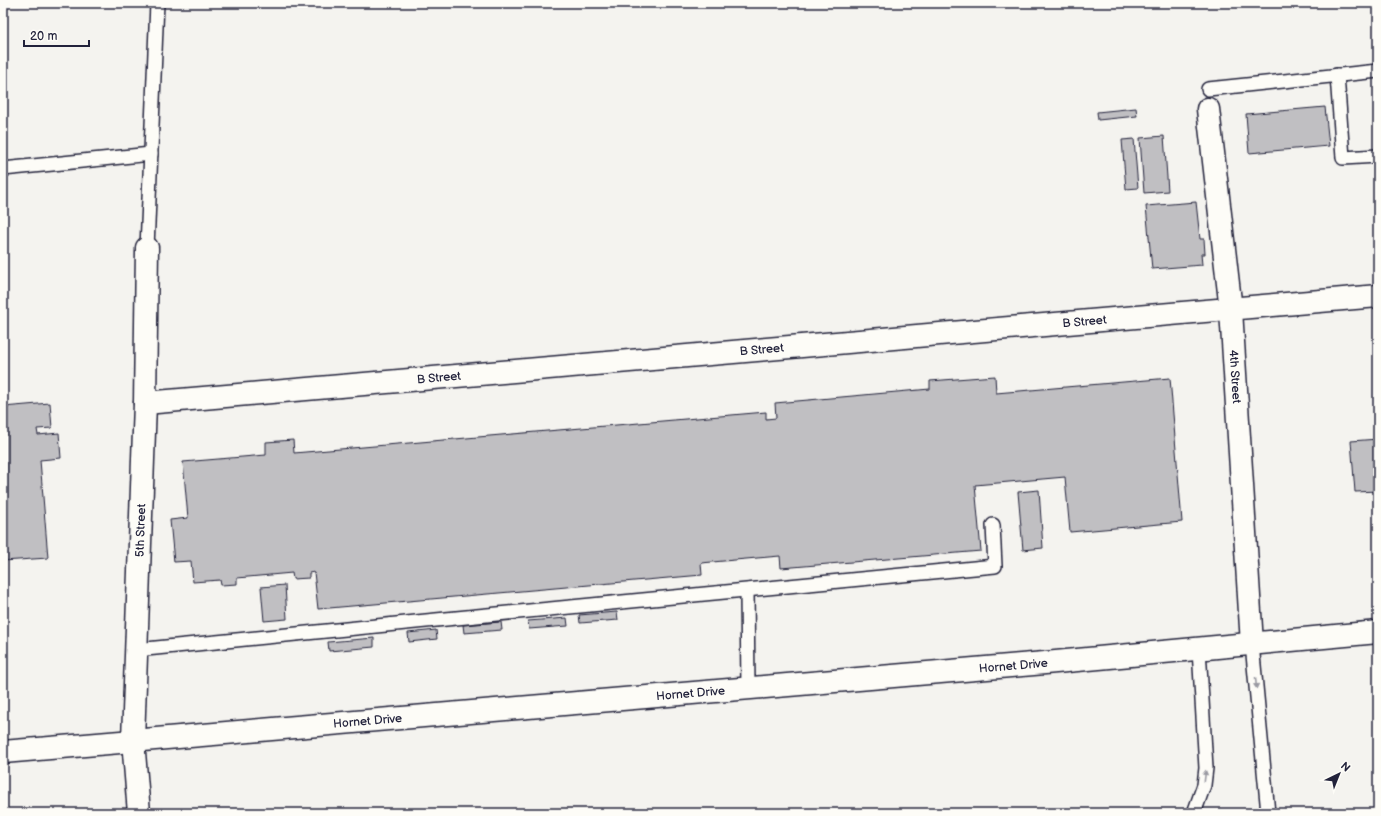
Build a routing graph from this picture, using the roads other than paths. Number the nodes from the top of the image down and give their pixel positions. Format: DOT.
graph roads {
  1 [pos="157,3"];
  2 [pos="1378,71"];
  3 [pos="1337,75"];
  4 [pos="1208,99"];
  5 [pos="151,154"];
  6 [pos="1378,156"];
  7 [pos="3,170"];
  8 [pos="147,248"];
  9 [pos="1378,296"];
  10 [pos="1231,310"];
  11 [pos="145,403"];
  12 [pos="993,525"];
  13 [pos="747,591"];
  14 [pos="1378,632"];
  15 [pos="1252,644"];
  16 [pos="1199,649"];
  17 [pos="136,650"];
  18 [pos="748,688"];
  19 [pos="133,740"];
  20 [pos="3,752"];
  21 [pos="139,813"];
  22 [pos="1194,813"];
  23 [pos="1268,813"];
  1 -- 5 [label="lane"];
  2 -- 3 [label="lane"];
  3 -- 4 [label="lane"];
  3 -- 6 [label="lane"];
  4 -- 10 [label="street, 4th Street"];
  5 -- 7 [label="lane"];
  5 -- 8 [label="lane"];
  8 -- 11 [label="street, 5th Street"];
  9 -- 10 [label="street, B Street"];
  10 -- 11 [label="street, B Street"];
  10 -- 15 [label="street, 4th Street"];
  11 -- 17 [label="street, 5th Street"];
  12 -- 13 [label="lane"];
  13 -- 17 [label="lane"];
  13 -- 18 [label="lane"];
  14 -- 15 [label="street, Hornet Drive"];
  15 -- 16 [label="street, Hornet Drive"];
  15 -- 23 [label="lane, one-way"];
  16 -- 18 [label="street, Hornet Drive"];
  22 -- 16 [label="lane, one-way"];
  17 -- 19 [label="street, 5th Street"];
  18 -- 19 [label="street, Hornet Drive"];
  19 -- 20 [label="street, Hornet Drive"];
  19 -- 21 [label="street, 5th Street"];
}
